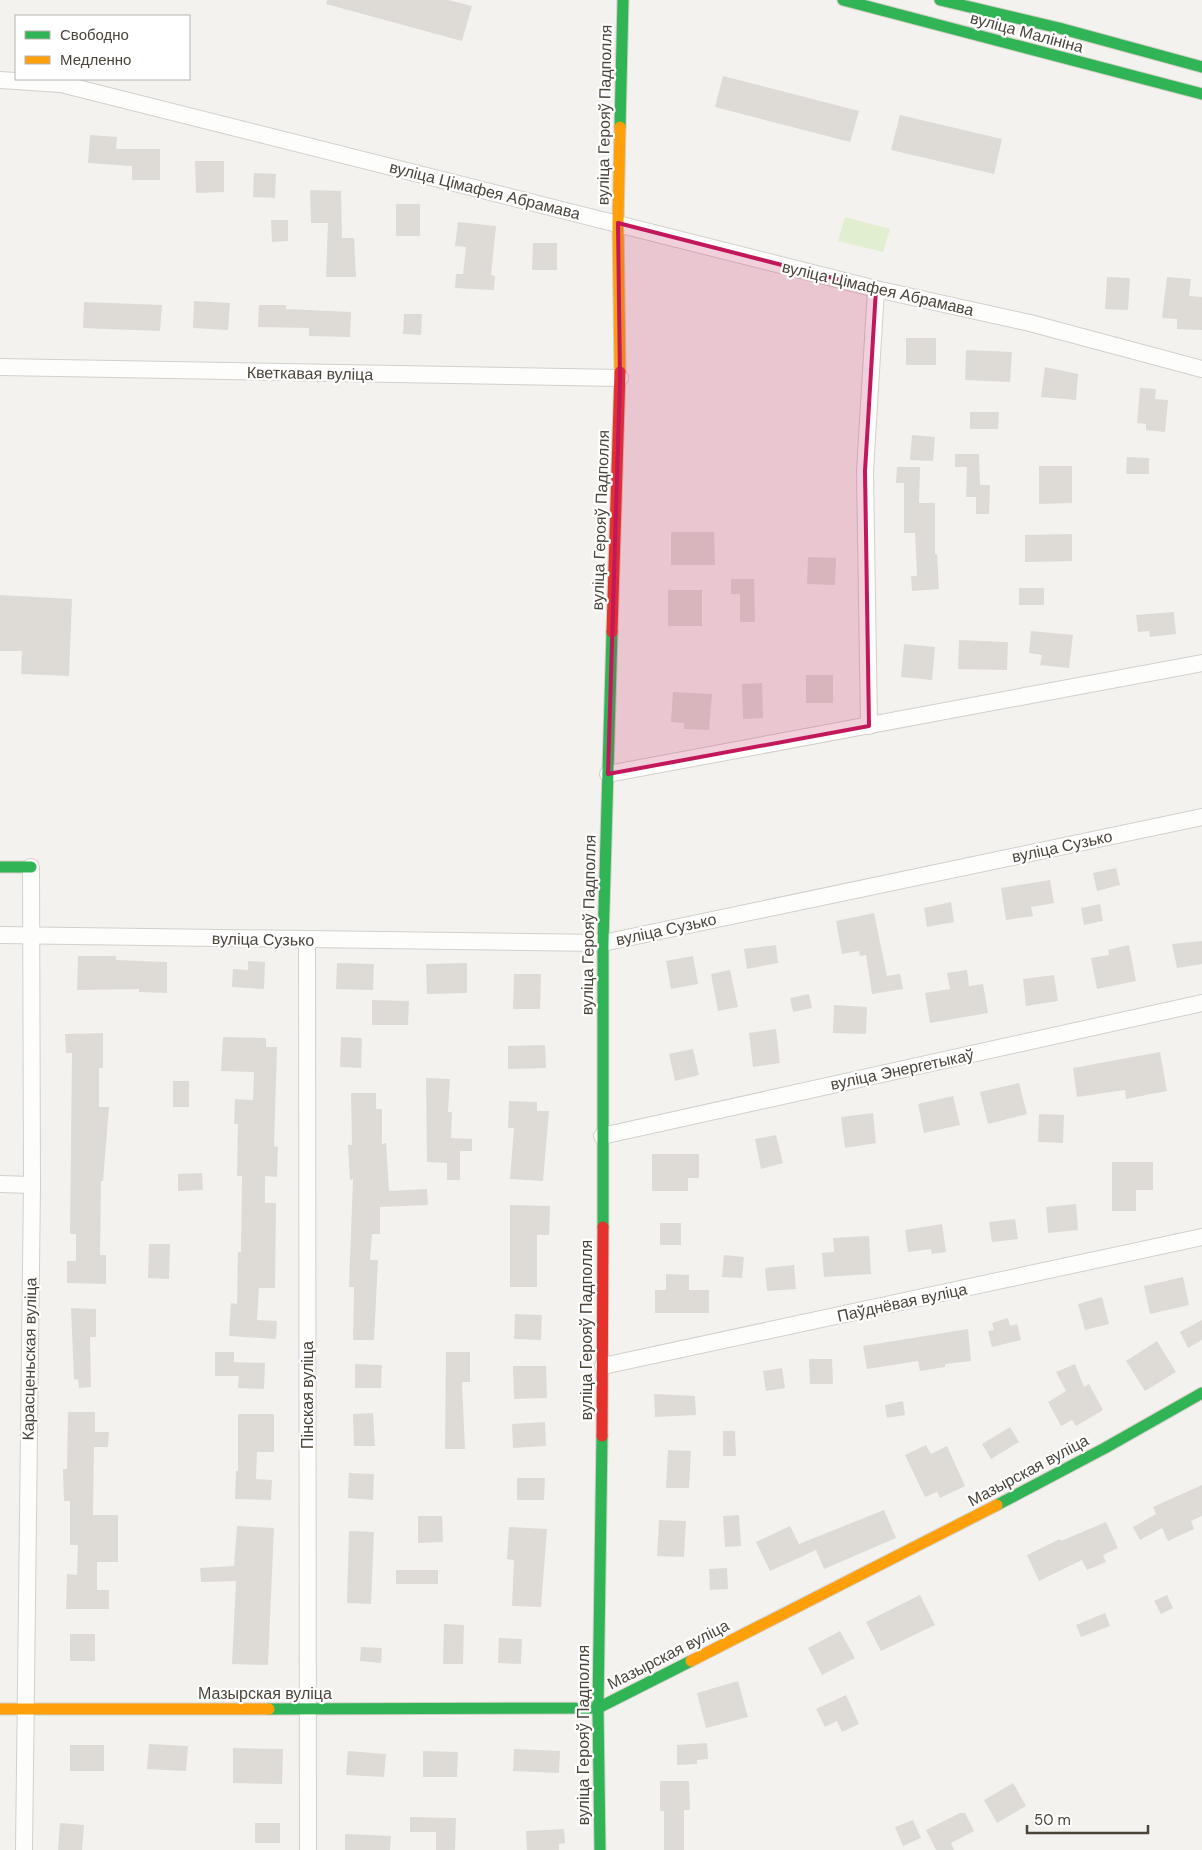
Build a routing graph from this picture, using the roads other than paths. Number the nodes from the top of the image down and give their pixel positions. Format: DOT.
graph roads {
  1 [pos="622,0"];
  2 [pos="843,0"];
  3 [pos="940,0"];
  4 [pos="1202,67"];
  5 [pos="0,80"];
  6 [pos="1202,94"];
  7 [pos="618,223"];
  8 [pos="876,289"];
  9 [pos="0,367"];
  10 [pos="1202,369"];
  11 [pos="620,378"];
  12 [pos="1202,663"];
  13 [pos="869,726"];
  14 [pos="608,774"];
  15 [pos="1202,817"];
  16 [pos="0,867"];
  17 [pos="31,868"];
  18 [pos="0,935"];
  19 [pos="33,936"];
  20 [pos="307,939"];
  21 [pos="603,943"];
  22 [pos="1202,1003"];
  23 [pos="602,1136"];
  24 [pos="0,1184"];
  25 [pos="32,1185"];
  26 [pos="1202,1237"];
  27 [pos="603,1366"];
  28 [pos="1202,1393"];
  29 [pos="598,1708"];
  30 [pos="0,1709"];
  31 [pos="24,1709"];
  32 [pos="307,1710"];
  33 [pos="24,1850"];
  34 [pos="308,1850"];
  35 [pos="600,1850"];
  1 -- 7 [label="street, вуліца Герояў Падполля"];
  2 -- 6 [label="street, вуліца Малініна"];
  3 -- 4 [label="street, вуліца Малініна"];
  5 -- 7 [label="street, вуліца Цімафея Абрамава"];
  7 -- 8 [label="street, вуліца Цімафея Абрамава"];
  7 -- 11 [label="street, вуліца Герояў Падполля"];
  8 -- 10 [label="street, вуліца Цімафея Абрамава"];
  8 -- 13 [label="street"];
  9 -- 11 [label="street, Кветкавая вуліца"];
  11 -- 14 [label="street, вуліца Герояў Падполля"];
  12 -- 13 [label="street"];
  13 -- 14 [label="street"];
  14 -- 21 [label="street, вуліца Герояў Падполля"];
  15 -- 21 [label="street, вуліца Сузько"];
  16 -- 17 [label="street"];
  17 -- 19 [label="street, Карасценьская вуліца"];
  18 -- 19 [label="street, вуліца Сузько"];
  19 -- 20 [label="street, вуліца Сузько"];
  19 -- 25 [label="street, Карасценьская вуліца"];
  20 -- 21 [label="street, вуліца Сузько"];
  20 -- 32 [label="street, Пінская вуліца"];
  21 -- 23 [label="street, вуліца Герояў Падполля"];
  22 -- 23 [label="street, вуліца Энергетыкаў"];
  23 -- 27 [label="street, вуліца Герояў Падполля"];
  24 -- 25 [label="street"];
  25 -- 31 [label="street, Карасценьская вуліца"];
  26 -- 27 [label="street, Паўднёвая вуліца"];
  27 -- 29 [label="street, вуліца Герояў Падполля"];
  28 -- 29 [label="street, Мазырская вуліца"];
  29 -- 32 [label="street, Мазырская вуліца"];
  29 -- 35 [label="street, вуліца Герояў Падполля"];
  30 -- 31 [label="street, Мазырская вуліца"];
  31 -- 32 [label="street, Мазырская вуліца"];
  31 -- 33 [label="street, Карасценьская вуліца"];
  32 -- 34 [label="street, Пінская вуліца"];
}
